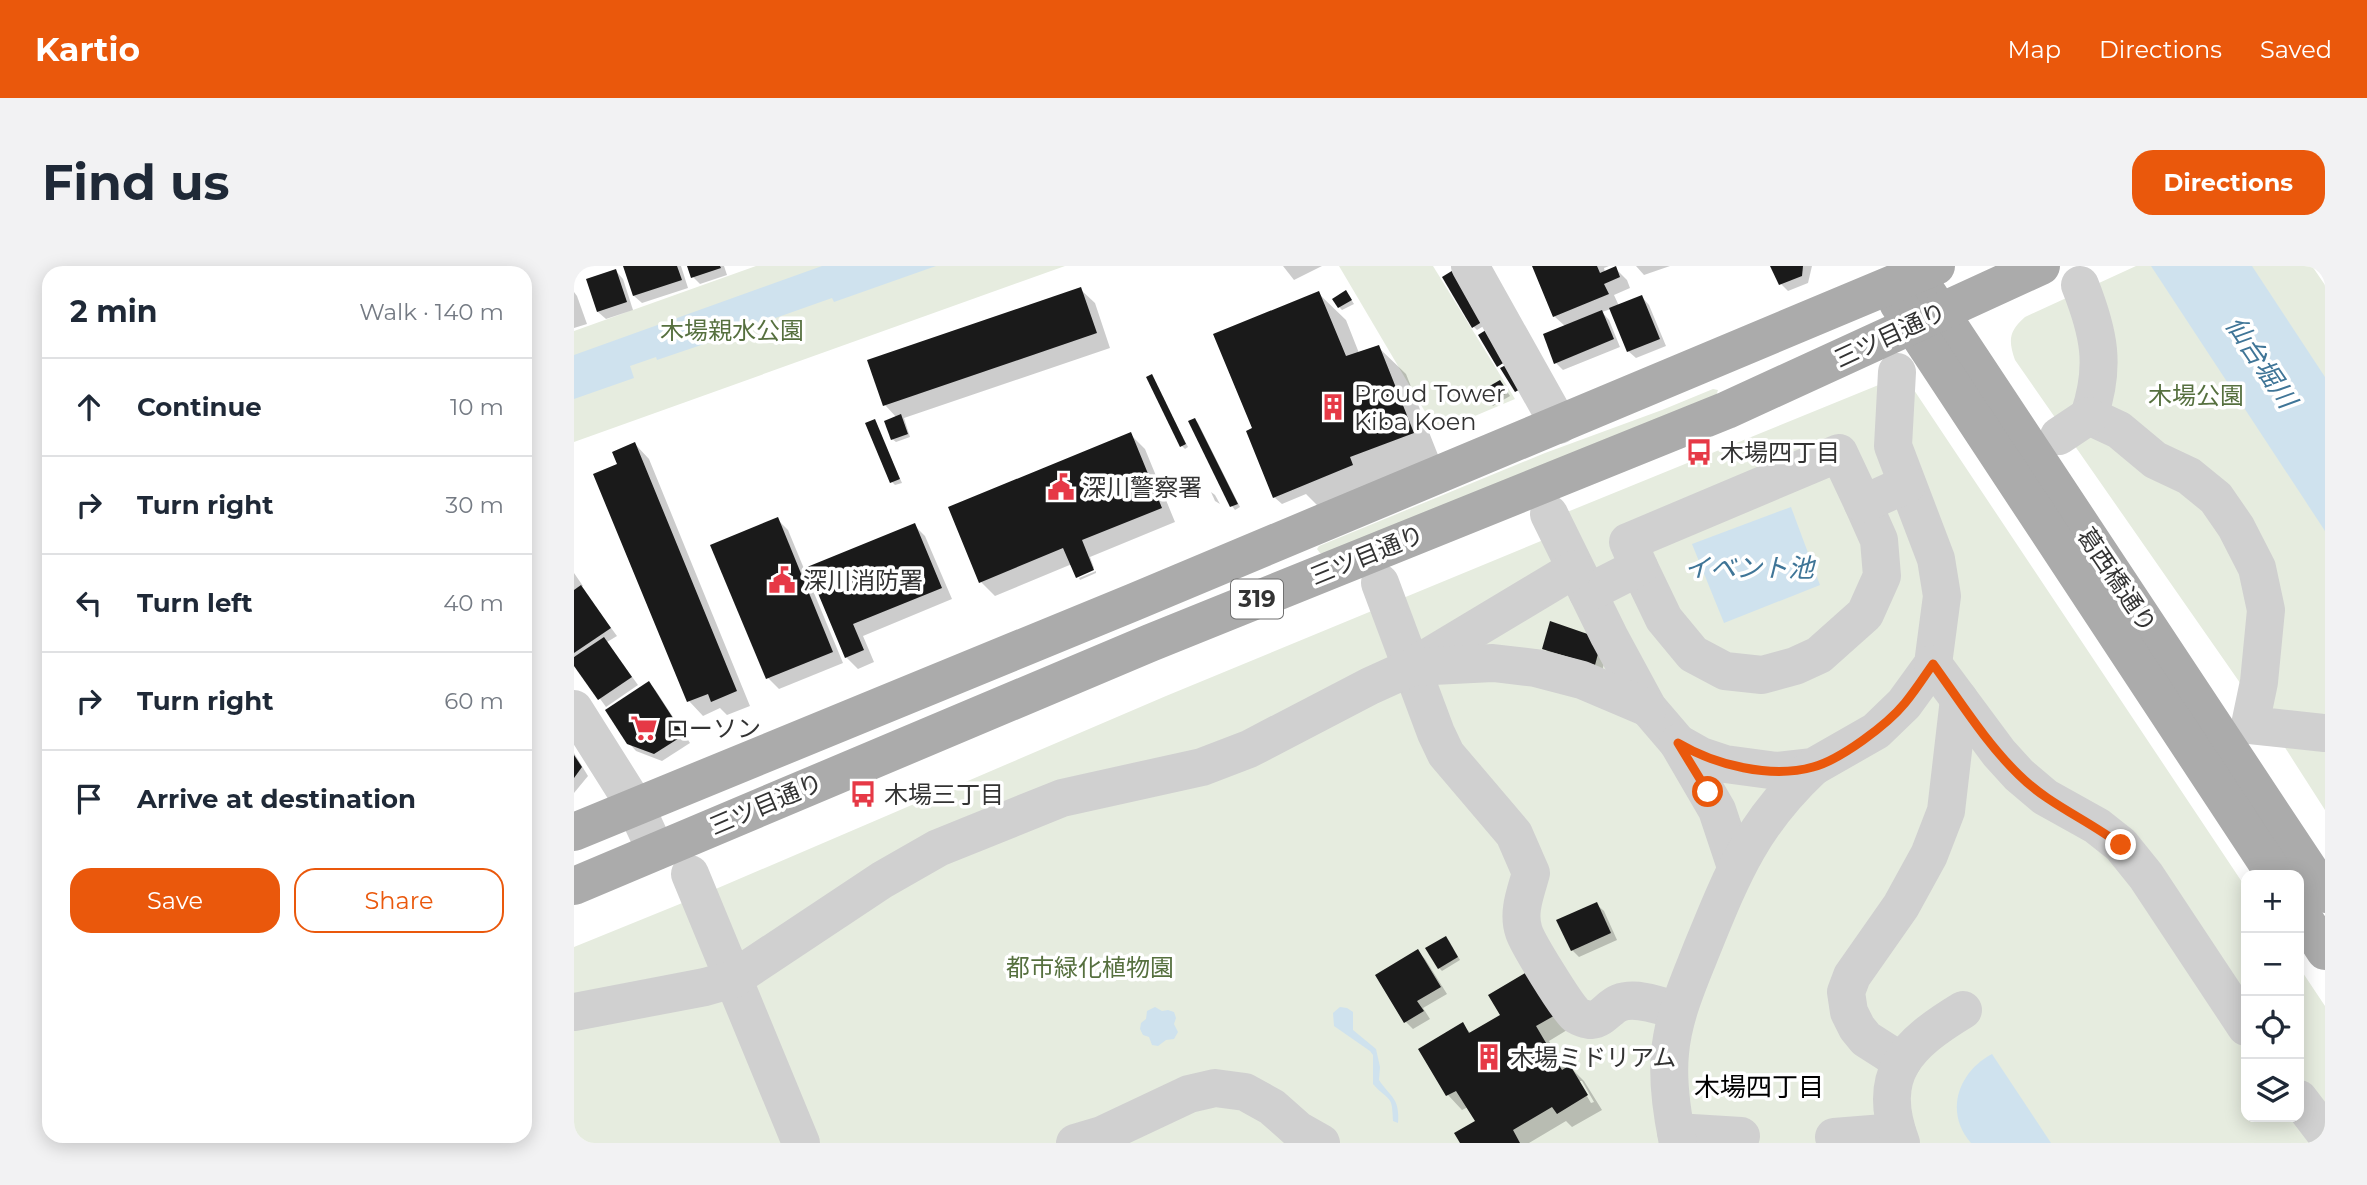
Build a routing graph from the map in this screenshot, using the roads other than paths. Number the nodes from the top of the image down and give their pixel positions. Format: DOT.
graph roads {
  1 [pos="1470,266"];
  2 [pos="2041,266"];
  3 [pos="1904,272"];
  4 [pos="2080,285"];
  5 [pos="1926,319"];
  6 [pos="1897,372"];
  7 [pos="1559,425"];
  8 [pos="1907,484"];
  9 [pos="1863,504"];
  10 [pos="1549,514"];
  11 [pos="1639,566"];
  12 [pos="1581,581"];
  13 [pos="1380,583"];
  14 [pos="1933,664"];
  15 [pos="1412,667"];
  16 [pos="1959,699"];
  17 [pos="1648,708"];
  18 [pos="574,709"];
  19 [pos="2325,733"];
  20 [pos="1678,743"];
  21 [pos="1814,767"];
  22 [pos="635,806"];
  23 [pos="574,832"];
  24 [pos="656,851"];
  25 [pos="1736,867"];
  26 [pos="2272,870"];
  27 [pos="690,874"];
  28 [pos="574,886"];
  29 [pos="2325,894"];
  30 [pos="2304,919"];
  31 [pos="2325,951"];
  32 [pos="733,979"];
  33 [pos="1963,1010"];
  34 [pos="1678,1011"];
  35 [pos="574,1012"];
  36 [pos="2241,1019"];
  37 [pos="1902,1062"];
  38 [pos="2304,1106"];
  39 [pos="2325,1133"];
  40 [pos="1741,1136"];
  41 [pos="1677,1137"];
  42 [pos="1834,1137"];
  43 [pos="1899,1137"];
  44 [pos="801,1143"];
  45 [pos="1075,1143"];
  46 [pos="1321,1143"];
  1 -- 7 [label="street"];
  2 -- 5 [label="main road, 三ツ目通り / 319"];
  3 -- 5 [label="main road, 葛西橋通り"];
  3 -- 7 [label="main road, 三ツ目通り / 319"];
  4 -- 19 [label="street"];
  5 -- 24 [label="main road, 三ツ目通り / 319"];
  5 -- 26 [label="main road, 葛西橋通り"];
  5 -- 29 [label="main road, 葛西橋通り"];
  6 -- 8 [label="street"];
  7 -- 22 [label="main road, 三ツ目通り / 319"];
  8 -- 9 [label="street"];
  8 -- 14 [label="street"];
  9 -- 11 [label="street"];
  9 -- 11 [label="street"];
  10 -- 12 [label="street"];
  11 -- 12 [label="street"];
  12 -- 15 [label="street"];
  12 -- 17 [label="street"];
  13 -- 15 [label="street"];
  14 -- 16 [label="street"];
  14 -- 21 [label="street"];
  15 -- 17 [label="street"];
  15 -- 32 [label="street"];
  15 -- 34 [label="street"];
  16 -- 36 [label="street"];
  16 -- 37 [label="street"];
  17 -- 20 [label="street"];
  18 -- 22 [label="street"];
  20 -- 21 [label="street"];
  20 -- 25 [label="street"];
  21 -- 25 [label="street"];
  22 -- 23 [label="main road, 三ツ目通り / 319"];
  22 -- 24 [label="street"];
  24 -- 28 [label="main road, 三ツ目通り / 319"];
  25 -- 34 [label="street"];
  27 -- 32 [label="street"];
  30 -- 31 [label="main road"];
  32 -- 35 [label="street"];
  32 -- 44 [label="street"];
  33 -- 37 [label="street"];
  34 -- 41 [label="street"];
  37 -- 43 [label="street"];
  38 -- 39 [label="street"];
  40 -- 41 [label="street"];
  42 -- 43 [label="street"];
  45 -- 46 [label="street"];
}
